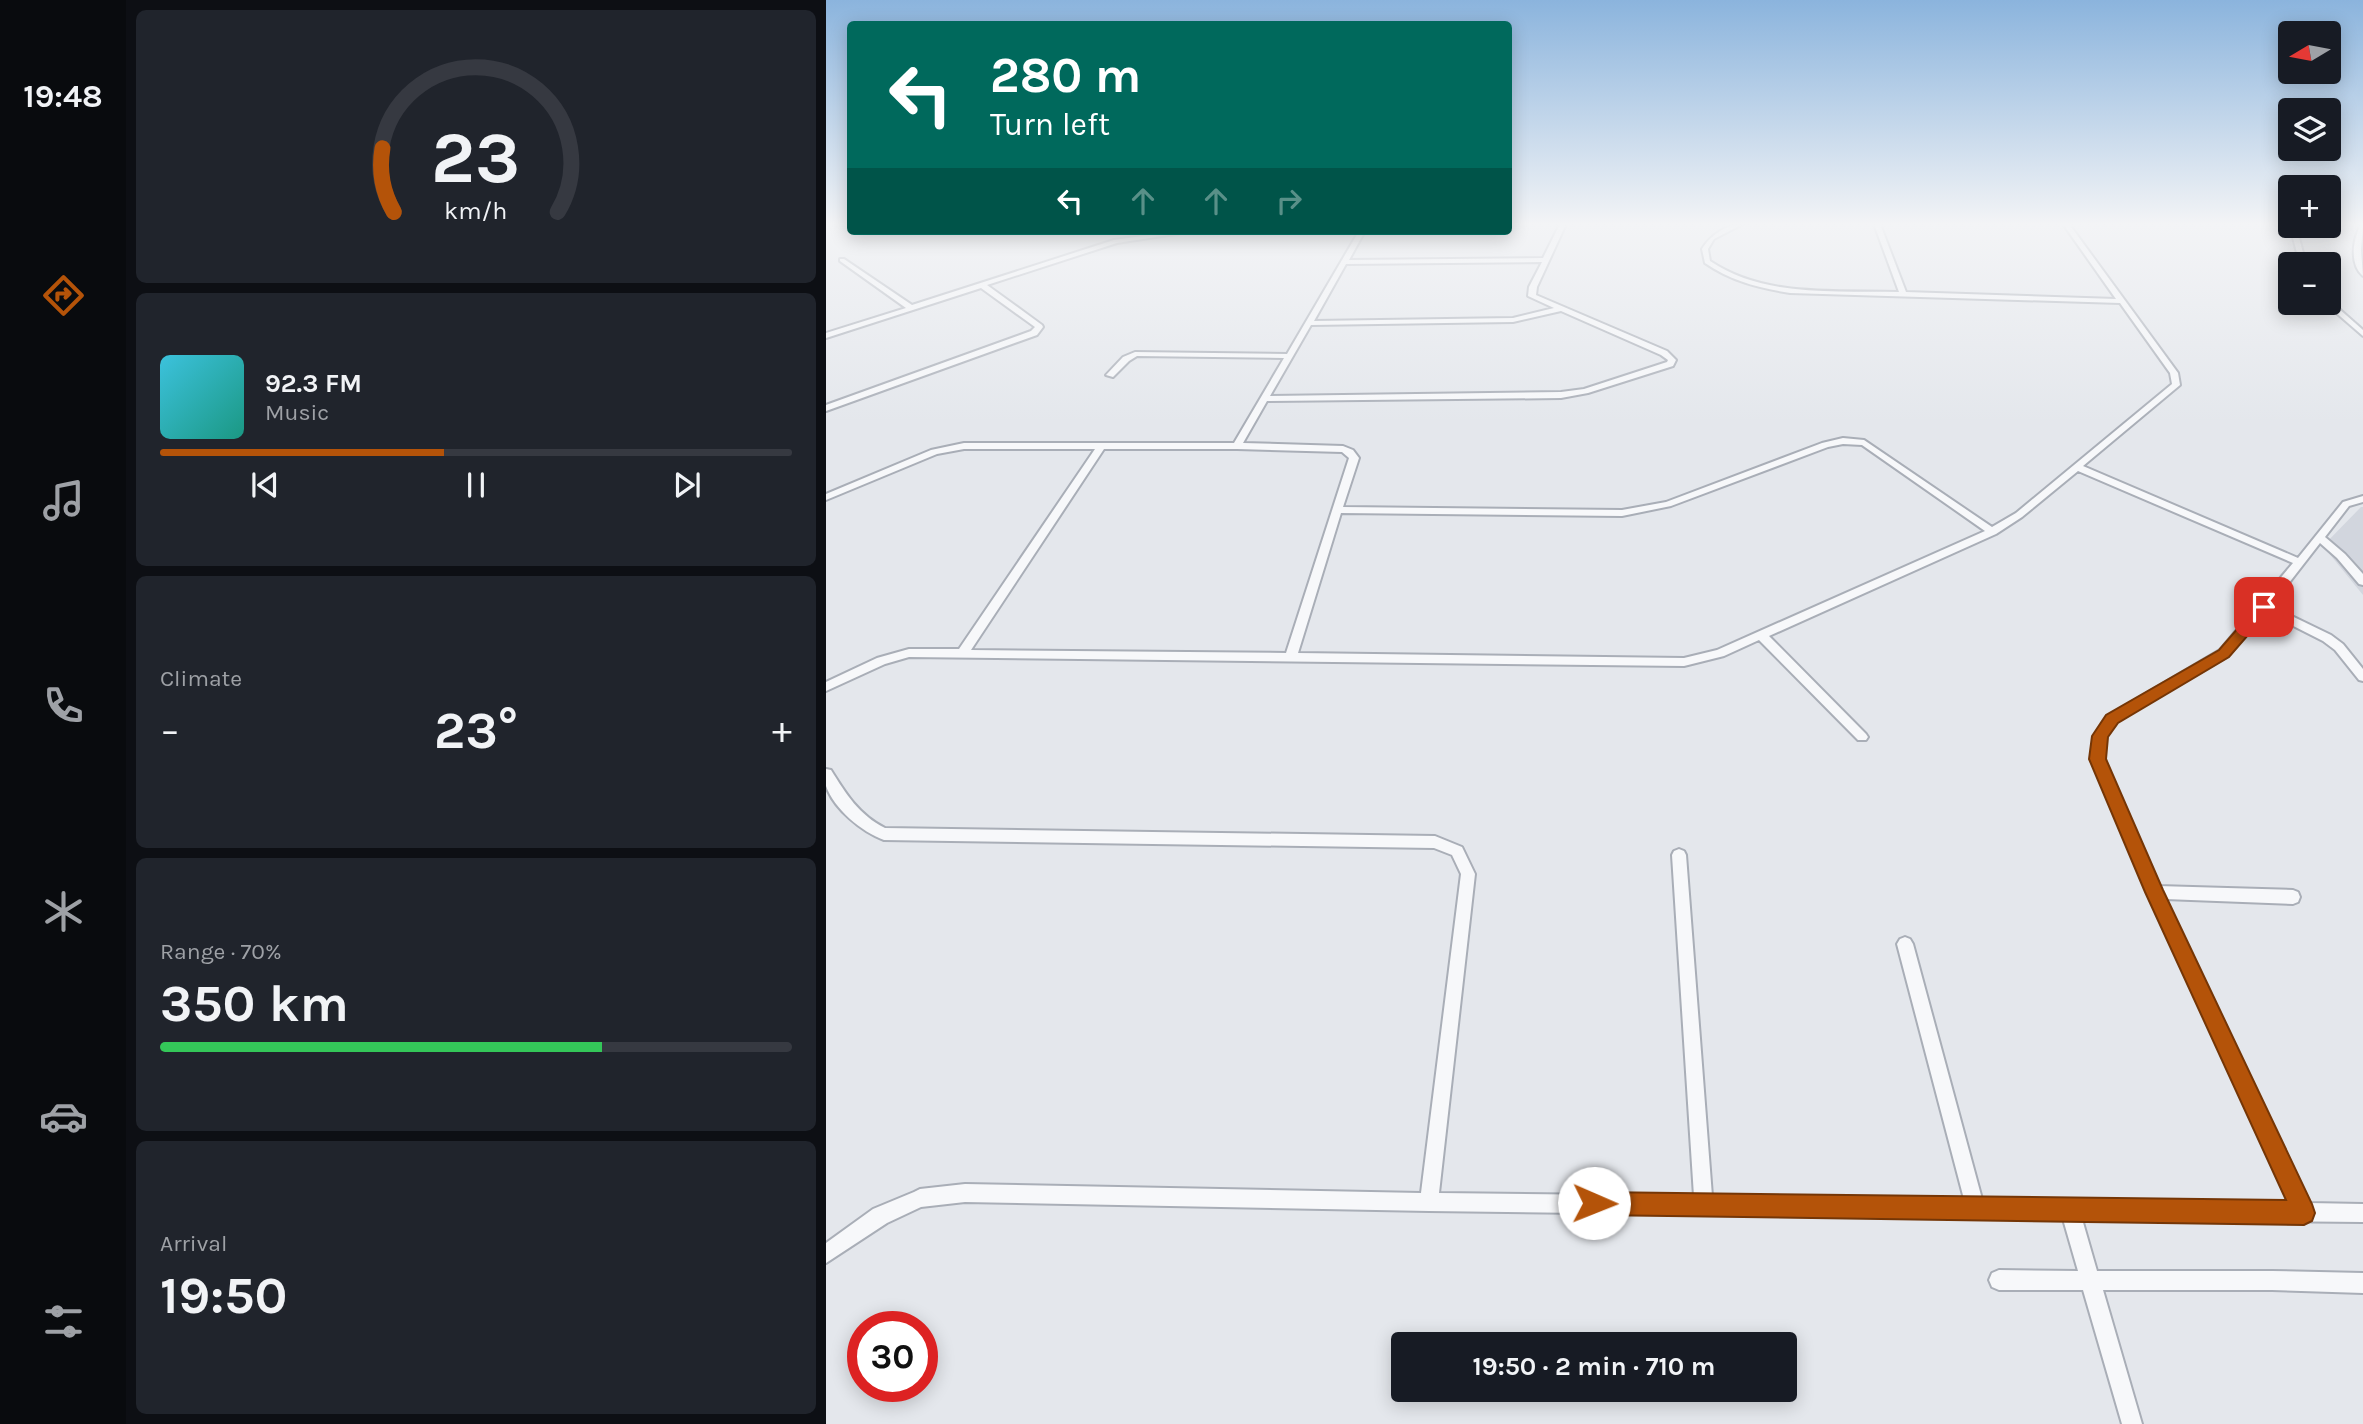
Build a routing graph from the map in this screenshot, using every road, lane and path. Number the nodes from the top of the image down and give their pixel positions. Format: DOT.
graph roads {
  1 [pos="886,290"];
  2 [pos="965,290"];
  3 [pos="989,290"];
  4 [pos="1328,290"];
  5 [pos="1533,290"];
  6 [pos="1787,290"];
  7 [pos="1902,290"];
  8 [pos="2114,290"];
  9 [pos="1903,294"];
  10 [pos="2122,301"];
  11 [pos="911,308"];
  12 [pos="1560,309"];
  13 [pos="2341,313"];
  14 [pos="1309,323"];
  15 [pos="2363,334"];
  16 [pos="826,336"];
  17 [pos="1289,356"];
  18 [pos="1110,375"];
  19 [pos="1263,399"];
  20 [pos="826,408"];
  21 [pos="1237,446"];
  22 [pos="1100,448"];
  23 [pos="2077,467"];
  24 [pos="826,497"];
  25 [pos="2363,499"];
  26 [pos="1339,510"];
  27 [pos="1992,532"];
  28 [pos="2320,538"];
  29 [pos="2300,562"];
  30 [pos="2363,581"];
  31 [pos="2264,607"];
  32 [pos="1762,636"];
  33 [pos="963,653"];
  34 [pos="1291,657"];
  35 [pos="2363,677"];
  36 [pos="826,687"];
  37 [pos="1862,737"];
  38 [pos="826,774"];
  39 [pos="1679,855"];
  40 [pos="2154,892"];
  41 [pos="2293,897"];
  42 [pos="1905,944"];
  43 [pos="1429,1202"];
  44 [pos="1704,1205"];
  45 [pos="1975,1208"];
  46 [pos="2070,1211"];
  47 [pos="2304,1213"];
  48 [pos="2363,1213"];
  49 [pos="826,1254"];
  50 [pos="1999,1280"];
  51 [pos="2091,1282"];
  52 [pos="2363,1283"];
  53 [pos="2132,1424"];
  1 -- 11 [label="street"];
  2 -- 11 [label="street"];
  3 -- 20 [label="street"];
  4 -- 14 [label="street"];
  5 -- 12 [label="street"];
  6 -- 9 [label="street"];
  7 -- 9 [label="street"];
  8 -- 10 [label="street"];
  9 -- 10 [label="street"];
  10 -- 23 [label="street"];
  11 -- 16 [label="street"];
  12 -- 14 [label="street"];
  12 -- 19 [label="street"];
  13 -- 15 [label="street"];
  14 -- 17 [label="street"];
  17 -- 18 [label="street"];
  17 -- 19 [label="street"];
  19 -- 21 [label="street"];
  21 -- 22 [label="street"];
  21 -- 26 [label="street"];
  22 -- 24 [label="street"];
  22 -- 33 [label="street"];
  23 -- 27 [label="street"];
  23 -- 29 [label="street"];
  25 -- 28 [label="street"];
  26 -- 27 [label="street"];
  26 -- 34 [label="street"];
  27 -- 32 [label="street"];
  28 -- 29 [label="street"];
  28 -- 30 [label="street"];
  29 -- 31 [label="street"];
  31 -- 35 [label="street"];
  31 -- 40 [label="street"];
  32 -- 34 [label="street"];
  32 -- 37 [label="street"];
  33 -- 34 [label="street"];
  33 -- 36 [label="street"];
  38 -- 43 [label="street"];
  39 -- 44 [label="street"];
  40 -- 41 [label="street"];
  40 -- 47 [label="street"];
  42 -- 45 [label="street"];
  43 -- 44 [label="street"];
  43 -- 49 [label="street"];
  44 -- 45 [label="street"];
  45 -- 46 [label="street"];
  46 -- 47 [label="street"];
  46 -- 51 [label="street"];
  47 -- 48 [label="street"];
  50 -- 51 [label="street"];
  51 -- 52 [label="street"];
  51 -- 53 [label="street"];
}
